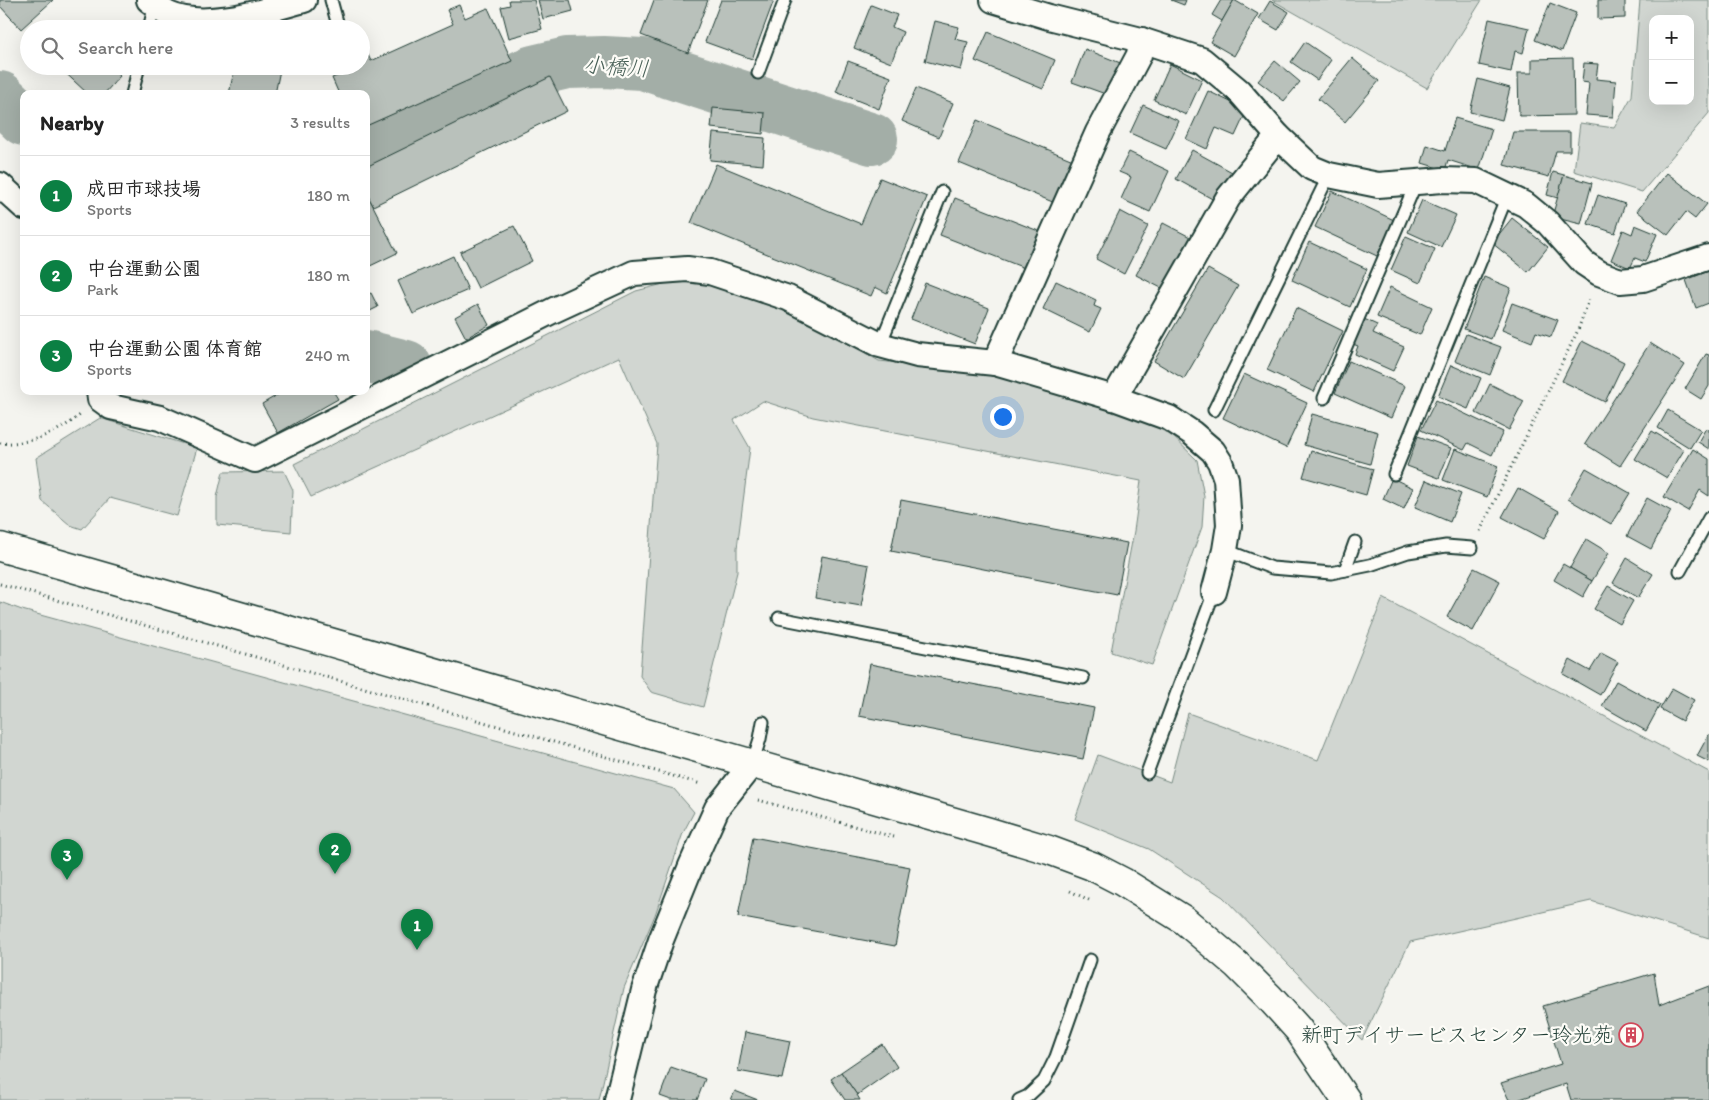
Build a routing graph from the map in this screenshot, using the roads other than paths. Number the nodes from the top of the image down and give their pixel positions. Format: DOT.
graph roads {
  1 [pos="304,0"];
  2 [pos="331,0"];
  3 [pos="785,0"];
  4 [pos="993,0"];
  5 [pos="152,2"];
  6 [pos="149,20"];
  7 [pos="337,20"];
  8 [pos="1141,40"];
  9 [pos="758,73"];
  10 [pos="137,75"];
  11 [pos="133,90"];
  12 [pos="1278,136"];
  13 [pos="1329,175"];
  14 [pos="1416,183"];
  15 [pos="0,185"];
  16 [pos="942,192"];
  17 [pos="1507,196"];
  18 [pos="20,203"];
  19 [pos="1709,257"];
  20 [pos="880,345"];
  21 [pos="995,362"];
  22 [pos="100,395"];
  23 [pos="1114,398"];
  24 [pos="1324,398"];
  25 [pos="1214,410"];
  26 [pos="1394,474"];
  27 [pos="1709,518"];
  28 [pos="1355,542"];
  29 [pos="0,547"];
  30 [pos="1472,548"];
  31 [pos="1225,550"];
  32 [pos="1345,570"];
  33 [pos="1680,571"];
  34 [pos="1214,592"];
  35 [pos="779,618"];
  36 [pos="1083,678"];
  37 [pos="763,722"];
  38 [pos="751,765"];
  39 [pos="1147,774"];
  40 [pos="1090,960"];
  41 [pos="617,1100"];
  42 [pos="1019,1100"];
  43 [pos="1346,1100"];
  1 -- 5 [label="street"];
  2 -- 7 [label="lane"];
  3 -- 9 [label="lane"];
  4 -- 8 [label="street"];
  5 -- 6 [label="lane"];
  8 -- 12 [label="street"];
  8 -- 21 [label="street"];
  10 -- 11 [label="lane"];
  12 -- 13 [label="street"];
  12 -- 23 [label="street"];
  13 -- 14 [label="street"];
  13 -- 25 [label="lane"];
  14 -- 17 [label="street"];
  14 -- 24 [label="lane"];
  15 -- 18 [label="street"];
  16 -- 20 [label="lane"];
  17 -- 19 [label="street"];
  17 -- 26 [label="lane"];
  20 -- 21 [label="street"];
  20 -- 22 [label="street"];
  21 -- 23 [label="street"];
  23 -- 31 [label="street"];
  27 -- 33 [label="lane"];
  28 -- 32 [label="lane"];
  29 -- 38 [label="street"];
  30 -- 32 [label="lane"];
  31 -- 32 [label="lane"];
  31 -- 34 [label="street"];
  34 -- 39 [label="lane"];
  35 -- 36 [label="lane"];
  37 -- 38 [label="lane"];
  38 -- 41 [label="street"];
  38 -- 43 [label="street"];
  40 -- 42 [label="lane"];
}
